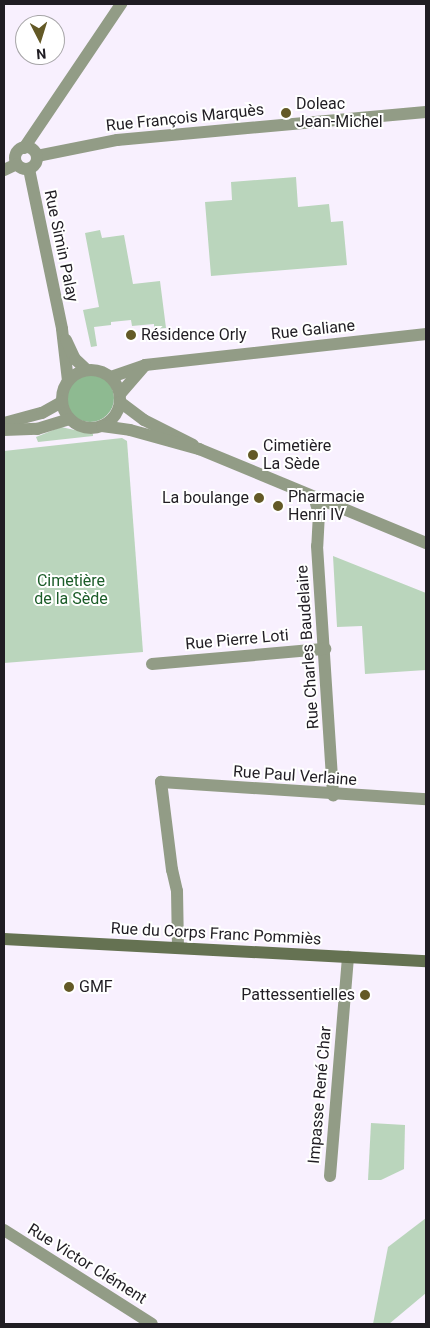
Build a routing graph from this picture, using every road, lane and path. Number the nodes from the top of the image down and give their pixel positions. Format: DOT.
graph roads {
  1 [pos="121,4"];
  2 [pos="426,112"];
  3 [pos="24,148"];
  4 [pos="37,156"];
  5 [pos="23,166"];
  6 [pos="4,170"];
  7 [pos="62,329"];
  8 [pos="426,334"];
  9 [pos="145,365"];
  10 [pos="87,370"];
  11 [pos="110,377"];
  12 [pos="68,381"];
  13 [pos="120,398"];
  14 [pos="62,402"];
  15 [pos="70,419"];
  16 [pos="4,423"];
  17 [pos="102,426"];
  18 [pos="4,430"];
  19 [pos="199,449"];
  20 [pos="314,497"];
  21 [pos="426,543"];
  22 [pos="325,649"];
  23 [pos="152,664"];
  24 [pos="333,795"];
  25 [pos="426,799"];
  26 [pos="4,939"];
  27 [pos="178,948"];
  28 [pos="348,957"];
  29 [pos="426,961"];
  30 [pos="330,1176"];
  31 [pos="4,1230"];
  32 [pos="152,1324"];
  1 -- 3 [label="street"];
  2 -- 4 [label="street, Rue François Marquès"];
  3 -- 4 [label="street"];
  3 -- 5 [label="street"];
  4 -- 5 [label="street"];
  5 -- 6 [label="street"];
  5 -- 7 [label="street, Rue Simin Palay"];
  7 -- 10 [label="street, Rue Simin Palay"];
  7 -- 12 [label="street, Rue Simin Palay"];
  8 -- 9 [label="street, Rue Galiane"];
  9 -- 11 [label="street, Rue Galiane"];
  9 -- 13 [label="street"];
  10 -- 11 [label="street"];
  10 -- 12 [label="street"];
  11 -- 13 [label="street"];
  12 -- 14 [label="street"];
  13 -- 17 [label="street"];
  13 -- 19 [label="street"];
  14 -- 15 [label="street"];
  14 -- 16 [label="street"];
  15 -- 17 [label="street"];
  15 -- 18 [label="street"];
  17 -- 19 [label="street"];
  19 -- 20 [label="street"];
  20 -- 21 [label="street"];
  20 -- 22 [label="street, Rue Charles Baudelaire"];
  22 -- 23 [label="street, Rue Pierre Loti"];
  22 -- 24 [label="street, Rue Charles Baudelaire"];
  24 -- 25 [label="street, Rue Paul Verlaine"];
  24 -- 27 [label="street, Rue Paul Verlaine"];
  26 -- 27 [label="main road, Rue du Corps Franc Pommiès"];
  27 -- 28 [label="main road, Rue du Corps Franc Pommiès"];
  28 -- 29 [label="main road, Rue du Corps Franc Pommiès"];
  28 -- 30 [label="street, Impasse René Char"];
  31 -- 32 [label="street, Rue Victor Clément"];
}
